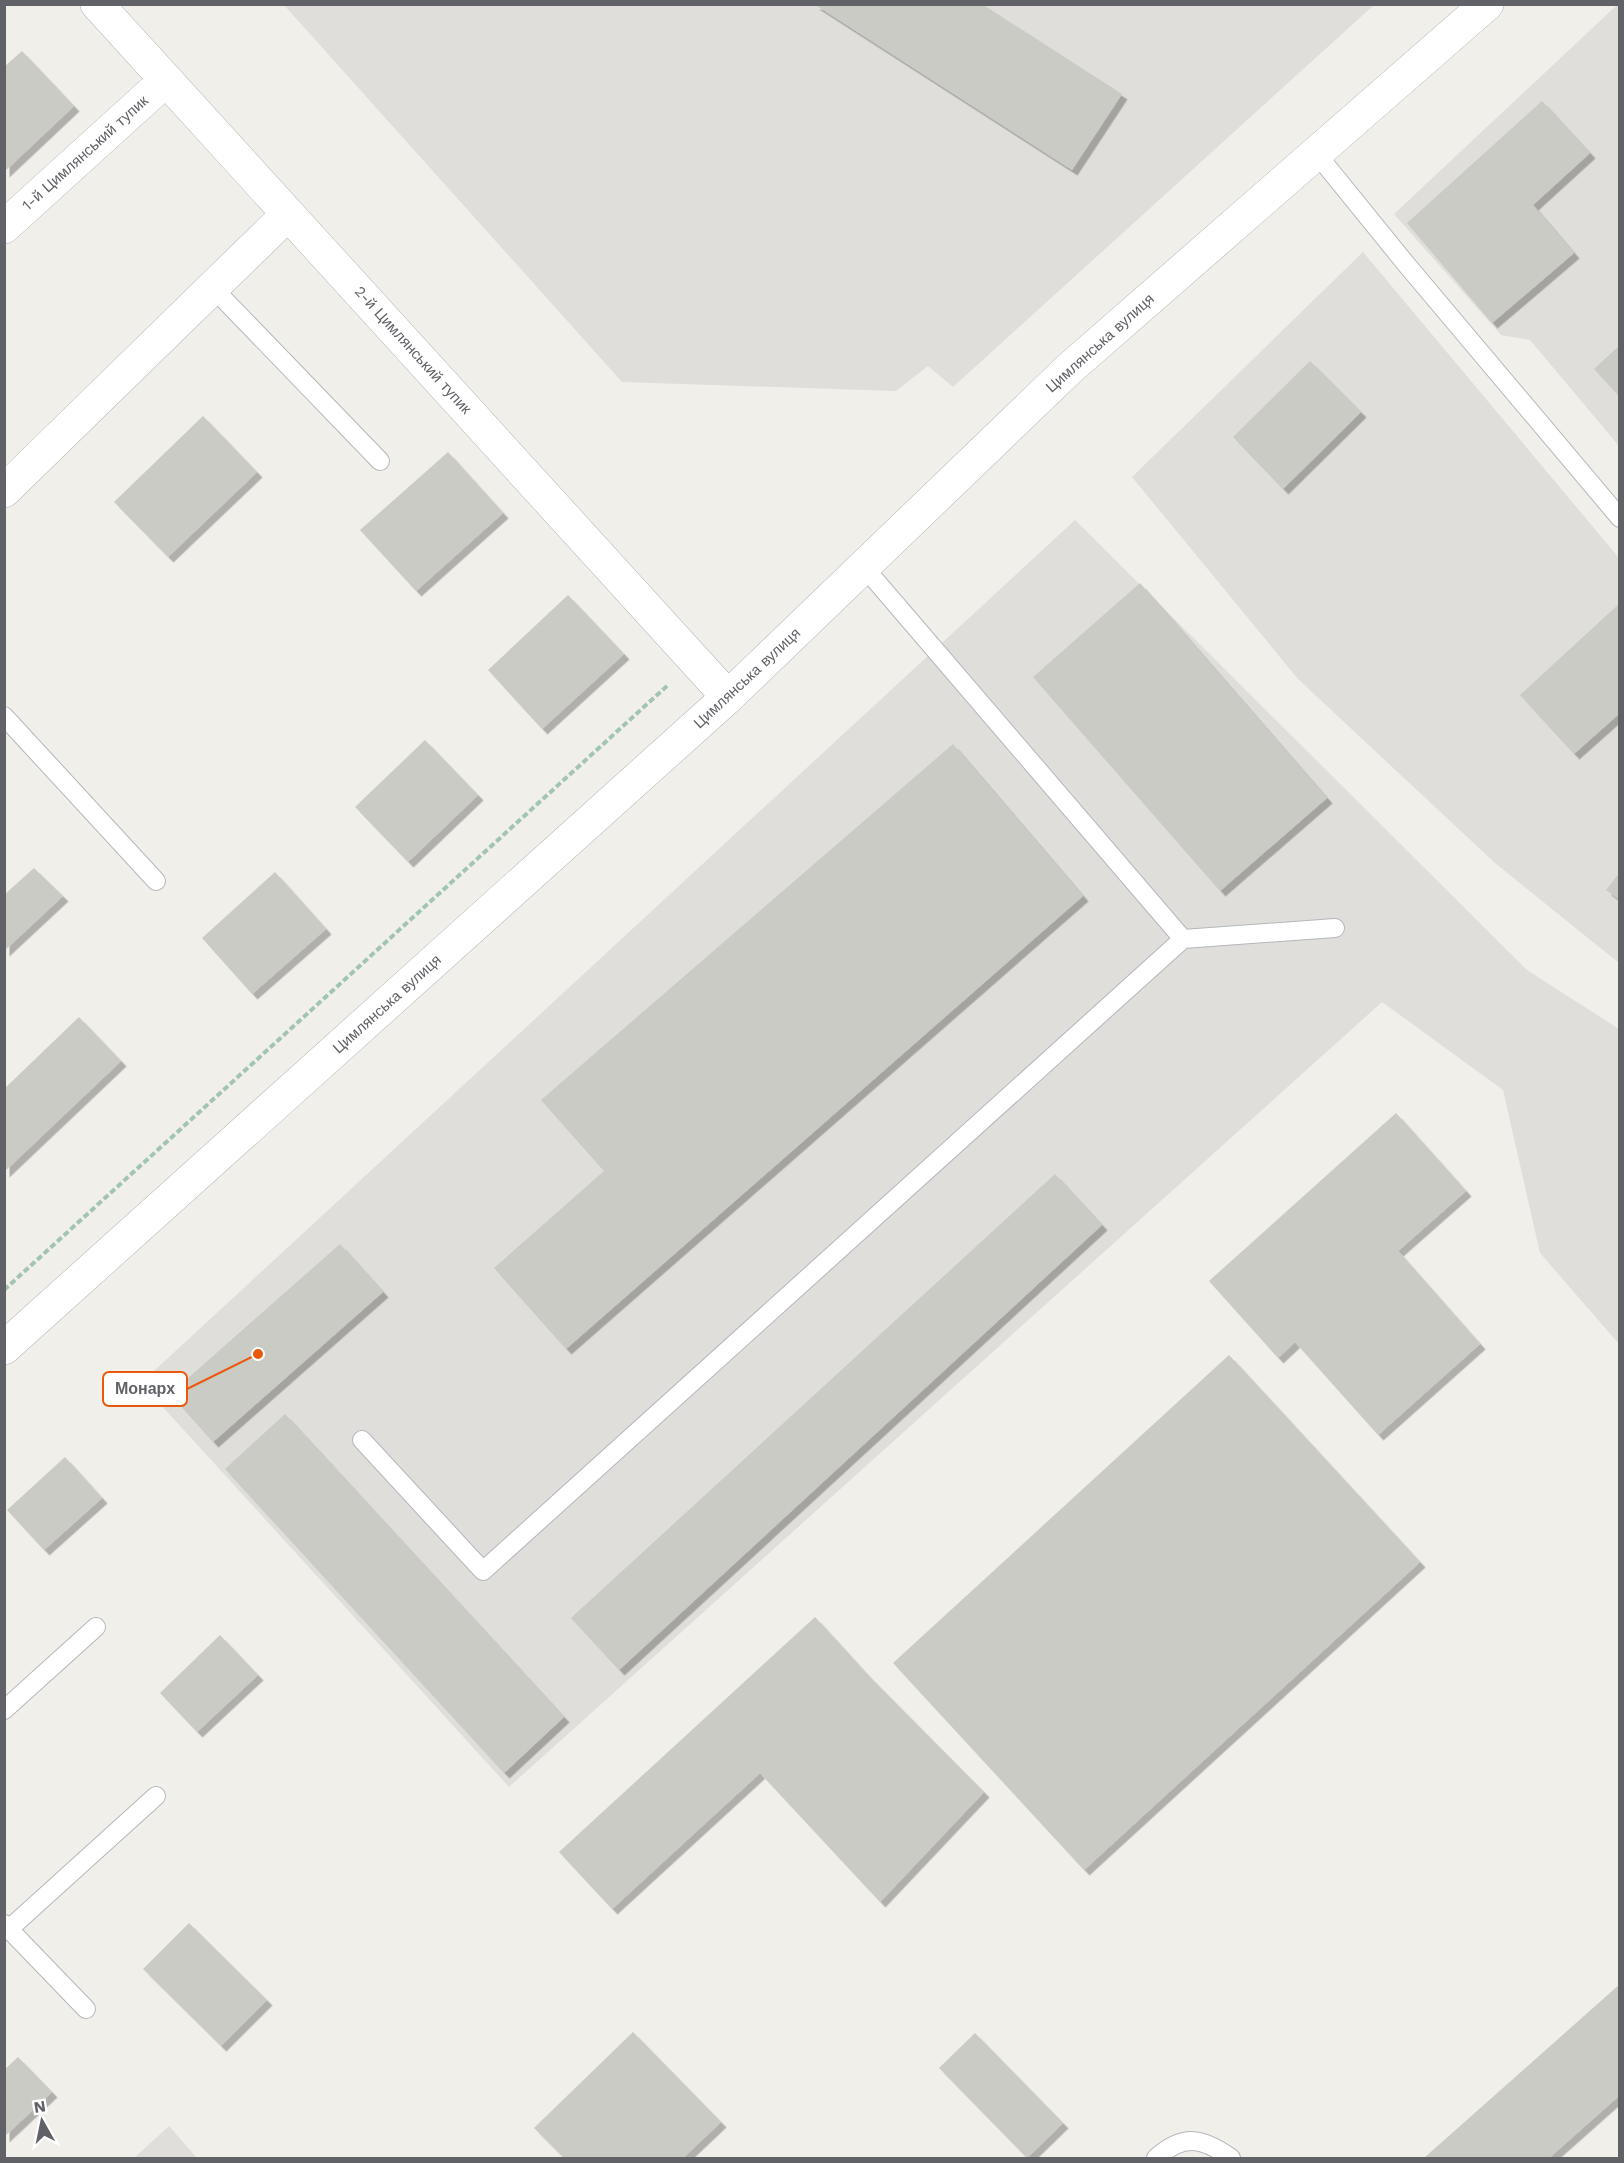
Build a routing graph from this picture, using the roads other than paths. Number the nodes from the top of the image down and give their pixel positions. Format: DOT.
graph roads {
  1 [pos="97,4"];
  2 [pos="1487,4"];
  3 [pos="166,80"];
  4 [pos="1316,153"];
  5 [pos="288,214"];
  6 [pos="4,227"];
  7 [pos="213,288"];
  8 [pos="380,461"];
  9 [pos="4,491"];
  10 [pos="1620,518"];
  11 [pos="864,567"];
  12 [pos="728,697"];
  13 [pos="4,716"];
  14 [pos="156,881"];
  15 [pos="1335,928"];
  16 [pos="1183,939"];
  17 [pos="4,1348"];
  18 [pos="362,1440"];
  19 [pos="96,1627"];
  20 [pos="4,1710"];
  21 [pos="156,1796"];
  22 [pos="7,1926"];
  23 [pos="86,2009"];
  24 [pos="1156,2158"];
  25 [pos="1231,2158"];
  1 -- 3 [label="street, 2-й Цимлянський тупик"];
  2 -- 4 [label="street, Цимлянська вулиця"];
  3 -- 5 [label="street, 2-й Цимлянський тупик"];
  3 -- 6 [label="street, 1-й Цимлянський тупик"];
  4 -- 10 [label="lane"];
  4 -- 11 [label="street, Цимлянська вулиця"];
  5 -- 7 [label="street"];
  5 -- 12 [label="street, 2-й Цимлянський тупик"];
  7 -- 8 [label="lane"];
  7 -- 9 [label="street"];
  11 -- 12 [label="street, Цимлянська вулиця"];
  11 -- 16 [label="lane"];
  12 -- 17 [label="street, Цимлянська вулиця"];
  13 -- 14 [label="lane"];
  15 -- 16 [label="lane"];
  16 -- 18 [label="lane"];
  19 -- 20 [label="lane"];
  21 -- 22 [label="lane"];
  22 -- 23 [label="lane"];
  24 -- 25 [label="lane"];
}
